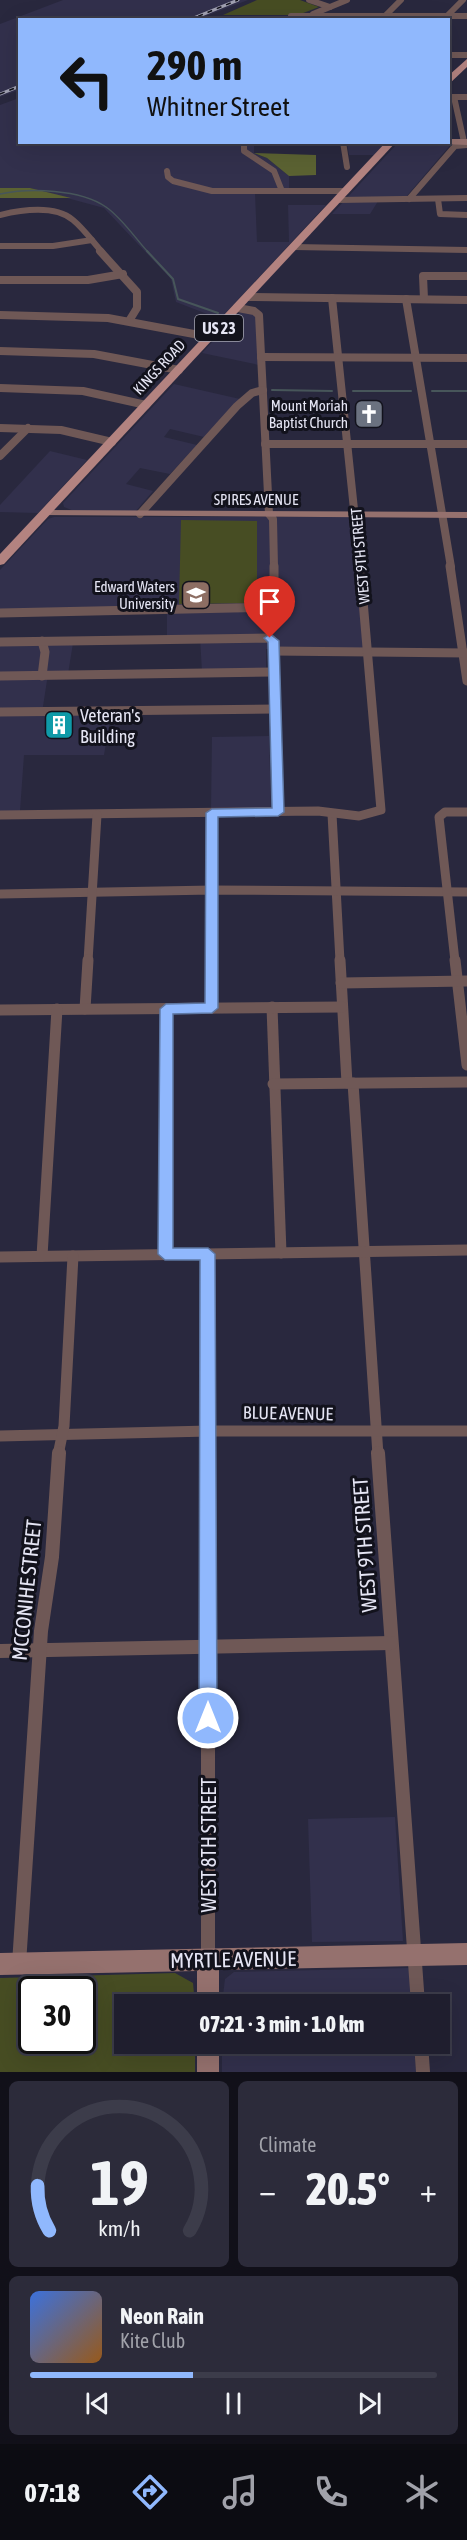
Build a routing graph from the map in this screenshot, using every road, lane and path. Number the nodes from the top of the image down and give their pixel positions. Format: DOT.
graph roads {
  1 [pos="309,0"];
  2 [pos="347,0"];
  3 [pos="401,0"];
  4 [pos="463,0"];
  5 [pos="330,7"];
  6 [pos="291,16"];
  7 [pos="307,16"];
  8 [pos="447,16"];
  9 [pos="467,16"];
  10 [pos="330,18"];
  11 [pos="383,18"];
  12 [pos="436,18"];
  13 [pos="450,55"];
  14 [pos="467,55"];
  15 [pos="467,62"];
  16 [pos="450,80"];
  17 [pos="451,97"];
  18 [pos="467,97"];
  19 [pos="450,142"];
  20 [pos="466,143"];
  21 [pos="244,144"];
  22 [pos="343,144"];
  23 [pos="390,144"];
  24 [pos="347,167"];
  25 [pos="167,171"];
  26 [pos="284,191"];
  27 [pos="346,191"];
  28 [pos="467,198"];
  29 [pos="409,199"];
  30 [pos="438,199"];
  31 [pos="338,200"];
  32 [pos="467,214"];
  33 [pos="0,215"];
  34 [pos="92,240"];
  35 [pos="0,246"];
  36 [pos="294,247"];
  37 [pos="467,250"];
  38 [pos="123,274"];
  39 [pos="467,276"];
  40 [pos="0,280"];
  41 [pos="248,297"];
  42 [pos="332,298"];
  43 [pos="406,299"];
  44 [pos="424,299"];
  45 [pos="467,300"];
  46 [pos="237,308"];
  47 [pos="0,315"];
  48 [pos="129,321"];
  49 [pos="210,337"];
  50 [pos="0,351"];
  51 [pos="261,357"];
  52 [pos="339,358"];
  53 [pos="416,358"];
  54 [pos="467,358"];
  55 [pos="179,370"];
  56 [pos="0,388"];
  57 [pos="262,390"];
  58 [pos="146,405"];
  59 [pos="0,428"];
  60 [pos="28,428"];
  61 [pos="112,442"];
  62 [pos="265,444"];
  63 [pos="349,444"];
  64 [pos="431,444"];
  65 [pos="467,444"];
  66 [pos="0,456"];
  67 [pos="46,513"];
  68 [pos="140,514"];
  69 [pos="269,514"];
  70 [pos="356,515"];
  71 [pos="443,515"];
  72 [pos="467,515"];
  73 [pos="0,561"];
  74 [pos="0,612"];
  75 [pos="42,641"];
  76 [pos="0,642"];
  77 [pos="273,651"];
  78 [pos="368,652"];
  79 [pos="465,652"];
  80 [pos="273,672"];
  81 [pos="0,676"];
  82 [pos="42,676"];
  83 [pos="467,681"];
  84 [pos="275,709"];
  85 [pos="0,712"];
  86 [pos="278,812"];
  87 [pos="467,812"];
  88 [pos="212,813"];
  89 [pos="332,814"];
  90 [pos="0,815"];
  91 [pos="97,815"];
  92 [pos="212,891"];
  93 [pos="92,892"];
  94 [pos="447,892"];
  95 [pos="467,892"];
  96 [pos="336,893"];
  97 [pos="0,894"];
  98 [pos="341,982"];
  99 [pos="462,982"];
  100 [pos="272,1007"];
  101 [pos="342,1007"];
  102 [pos="212,1008"];
  103 [pos="57,1009"];
  104 [pos="85,1009"];
  105 [pos="166,1009"];
  106 [pos="0,1010"];
  107 [pos="467,1065"];
  108 [pos="467,1082"];
  109 [pos="350,1083"];
  110 [pos="273,1084"];
  111 [pos="467,1250"];
  112 [pos="365,1252"];
  113 [pos="281,1253"];
  114 [pos="165,1254"];
  115 [pos="208,1254"];
  116 [pos="42,1256"];
  117 [pos="73,1256"];
  118 [pos="0,1257"];
  119 [pos="209,1431"];
  120 [pos="467,1431"];
  121 [pos="378,1432"];
  122 [pos="61,1436"];
  123 [pos="0,1437"];
  124 [pos="391,1642"];
  125 [pos="208,1646"];
  126 [pos="40,1650"];
  127 [pos="0,1651"];
  128 [pos="467,1954"];
  129 [pos="415,1955"];
  130 [pos="208,1960"];
  131 [pos="9,1964"];
  132 [pos="208,1994"];
  133 [pos="417,1994"];
  134 [pos="208,2054"];
  135 [pos="422,2054"];
  136 [pos="208,2072"];
  137 [pos="423,2072"];
  1 -- 5 [label="street"];
  2 -- 5 [label="street"];
  3 -- 11 [label="street"];
  4 -- 8 [label="street"];
  5 -- 7 [label="street"];
  6 -- 7 [label="street"];
  7 -- 10 [label="street"];
  8 -- 9 [label="street"];
  8 -- 12 [label="street"];
  10 -- 11 [label="street"];
  11 -- 12 [label="street"];
  13 -- 14 [label="street"];
  15 -- 16 [label="main road"];
  17 -- 18 [label="street"];
  17 -- 20 [label="street"];
  19 -- 20 [label="main road"];
  20 -- 29 [label="street"];
  21 -- 26 [label="street"];
  22 -- 24 [label="street"];
  23 -- 27 [label="main road, KINGS ROAD / US 23"];
  25 -- 26 [label="street"];
  26 -- 27 [label="street"];
  27 -- 31 [label="main road, KINGS ROAD / US 23"];
  28 -- 30 [label="street"];
  29 -- 30 [label="street"];
  29 -- 31 [label="street"];
  30 -- 32 [label="street"];
  31 -- 36 [label="main road, KINGS ROAD / US 23"];
  33 -- 34 [label="street"];
  34 -- 35 [label="street"];
  34 -- 38 [label="street"];
  36 -- 37 [label="street"];
  36 -- 41 [label="main road, KINGS ROAD / US 23"];
  38 -- 40 [label="street"];
  38 -- 48 [label="street"];
  39 -- 44 [label="street"];
  41 -- 42 [label="street"];
  41 -- 46 [label="main road, KINGS ROAD / US 23"];
  42 -- 43 [label="street"];
  42 -- 52 [label="street, WEST 9TH STREET"];
  43 -- 44 [label="street"];
  43 -- 53 [label="street"];
  44 -- 45 [label="street"];
  46 -- 49 [label="main road, KINGS ROAD / US 23"];
  46 -- 51 [label="street"];
  47 -- 48 [label="street"];
  48 -- 49 [label="street"];
  49 -- 55 [label="main road, KINGS ROAD / US 23"];
  50 -- 55 [label="street"];
  51 -- 52 [label="street"];
  51 -- 57 [label="street"];
  52 -- 53 [label="street"];
  52 -- 63 [label="street, WEST 9TH STREET"];
  53 -- 54 [label="street"];
  53 -- 64 [label="street"];
  55 -- 58 [label="main road, KINGS ROAD / US 23"];
  56 -- 58 [label="street"];
  57 -- 62 [label="street"];
  57 -- 68 [label="street"];
  58 -- 61 [label="main road, KINGS ROAD / US 23"];
  59 -- 60 [label="street"];
  60 -- 61 [label="street"];
  60 -- 66 [label="street"];
  61 -- 67 [label="main road, KINGS ROAD / US 23"];
  62 -- 63 [label="street"];
  62 -- 69 [label="street"];
  63 -- 64 [label="street"];
  63 -- 70 [label="street, WEST 9TH STREET"];
  64 -- 65 [label="street"];
  64 -- 71 [label="street"];
  67 -- 68 [label="main road, SPIRES AVENUE"];
  67 -- 73 [label="main road, KINGS ROAD / US 23"];
  68 -- 69 [label="main road, SPIRES AVENUE"];
  69 -- 70 [label="main road, SPIRES AVENUE"];
  69 -- 74 [label="street"];
  70 -- 71 [label="main road, SPIRES AVENUE"];
  70 -- 78 [label="street, WEST 9TH STREET"];
  71 -- 72 [label="main road, SPIRES AVENUE"];
  71 -- 79 [label="street"];
  75 -- 76 [label="street"];
  75 -- 77 [label="street"];
  75 -- 82 [label="street"];
  77 -- 78 [label="street"];
  77 -- 80 [label="street"];
  78 -- 79 [label="street"];
  78 -- 89 [label="street, WEST 9TH STREET"];
  79 -- 83 [label="street"];
  80 -- 82 [label="street"];
  80 -- 84 [label="street"];
  81 -- 82 [label="street"];
  84 -- 85 [label="street"];
  84 -- 86 [label="street"];
  86 -- 88 [label="street"];
  86 -- 89 [label="street"];
  87 -- 94 [label="street"];
  88 -- 91 [label="street"];
  88 -- 92 [label="street"];
  89 -- 96 [label="street, WEST 9TH STREET"];
  90 -- 91 [label="street"];
  91 -- 93 [label="street"];
  92 -- 93 [label="street"];
  92 -- 96 [label="street"];
  92 -- 102 [label="street"];
  93 -- 97 [label="street"];
  93 -- 104 [label="street"];
  94 -- 95 [label="street"];
  94 -- 96 [label="street"];
  94 -- 99 [label="street"];
  96 -- 98 [label="street, WEST 9TH STREET"];
  98 -- 99 [label="street"];
  98 -- 101 [label="street, WEST 9TH STREET"];
  99 -- 107 [label="street"];
  100 -- 101 [label="street"];
  100 -- 102 [label="street"];
  100 -- 110 [label="street"];
  101 -- 109 [label="street, WEST 9TH STREET"];
  102 -- 105 [label="street"];
  103 -- 104 [label="street"];
  103 -- 106 [label="street"];
  103 -- 116 [label="street"];
  104 -- 105 [label="street"];
  105 -- 114 [label="street"];
  108 -- 109 [label="street"];
  109 -- 110 [label="street"];
  109 -- 112 [label="street, WEST 9TH STREET"];
  110 -- 113 [label="street"];
  111 -- 112 [label="street"];
  112 -- 113 [label="street"];
  112 -- 121 [label="street, WEST 9TH STREET"];
  113 -- 115 [label="street"];
  114 -- 115 [label="street"];
  114 -- 117 [label="street"];
  115 -- 119 [label="street, WEST 8TH STREET"];
  116 -- 117 [label="street"];
  116 -- 118 [label="street"];
  117 -- 122 [label="street, MCCONIHE STREET"];
  119 -- 121 [label="street, BLUE AVENUE"];
  119 -- 122 [label="street, BLUE AVENUE"];
  119 -- 125 [label="street, WEST 8TH STREET"];
  120 -- 121 [label="street, BLUE AVENUE"];
  121 -- 124 [label="street, WEST 9TH STREET"];
  122 -- 123 [label="street, BLUE AVENUE"];
  122 -- 126 [label="street, MCCONIHE STREET"];
  124 -- 125 [label="street"];
  124 -- 129 [label="street, WEST 9TH STREET"];
  125 -- 126 [label="street"];
  125 -- 130 [label="street, WEST 8TH STREET"];
  126 -- 127 [label="street"];
  126 -- 131 [label="street, MCCONIHE STREET"];
  128 -- 129 [label="main road, MYRTLE AVENUE"];
  129 -- 130 [label="main road, MYRTLE AVENUE"];
  129 -- 133 [label="street, WEST 9TH STREET"];
  130 -- 131 [label="main road, MYRTLE AVENUE"];
  130 -- 132 [label="main road, WEST 8TH STREET"];
  134 -- 136 [label="main road"];
  135 -- 137 [label="street"];
}
